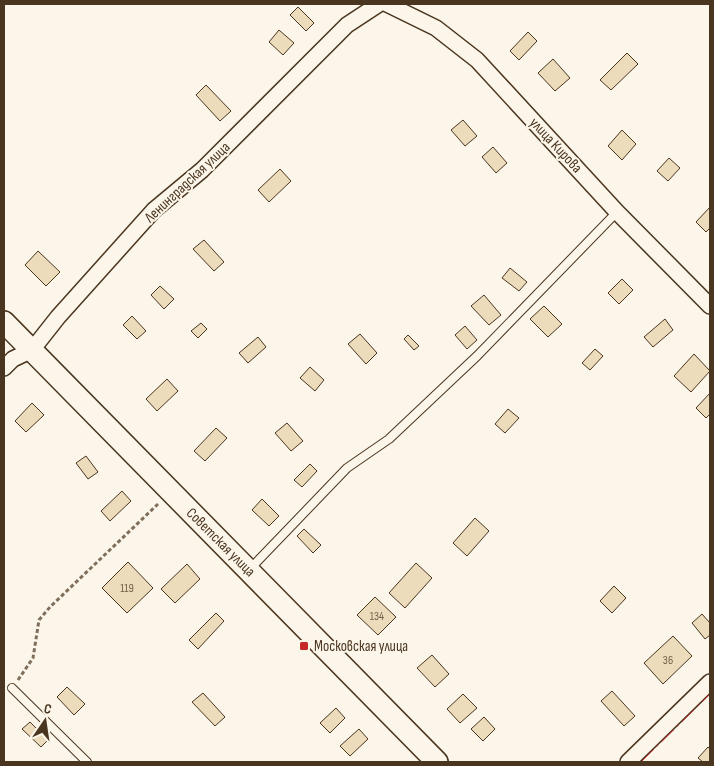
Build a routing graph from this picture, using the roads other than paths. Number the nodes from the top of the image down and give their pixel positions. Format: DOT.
graph roads {
  1 [pos="379,4"];
  2 [pos="387,4"];
  3 [pos="617,212"];
  4 [pos="710,306"];
  5 [pos="4,322"];
  6 [pos="32,350"];
  7 [pos="4,368"];
  8 [pos="249,571"];
  9 [pos="710,682"];
  10 [pos="12,688"];
  11 [pos="87,762"];
  12 [pos="437,762"];
  13 [pos="628,762"];
  1 -- 6 [label="street, Ленинградская улица"];
  2 -- 3 [label="street, улица Кирова"];
  3 -- 4 [label="street, улица Кирова"];
  3 -- 8 [label="lane"];
  5 -- 6 [label="street, Советская улица"];
  6 -- 7 [label="street, Ленинградская улица"];
  6 -- 8 [label="street, Советская улица"];
  8 -- 12 [label="street, Советская улица"];
  9 -- 13 [label="street"];
  10 -- 11 [label="lane"];
}
